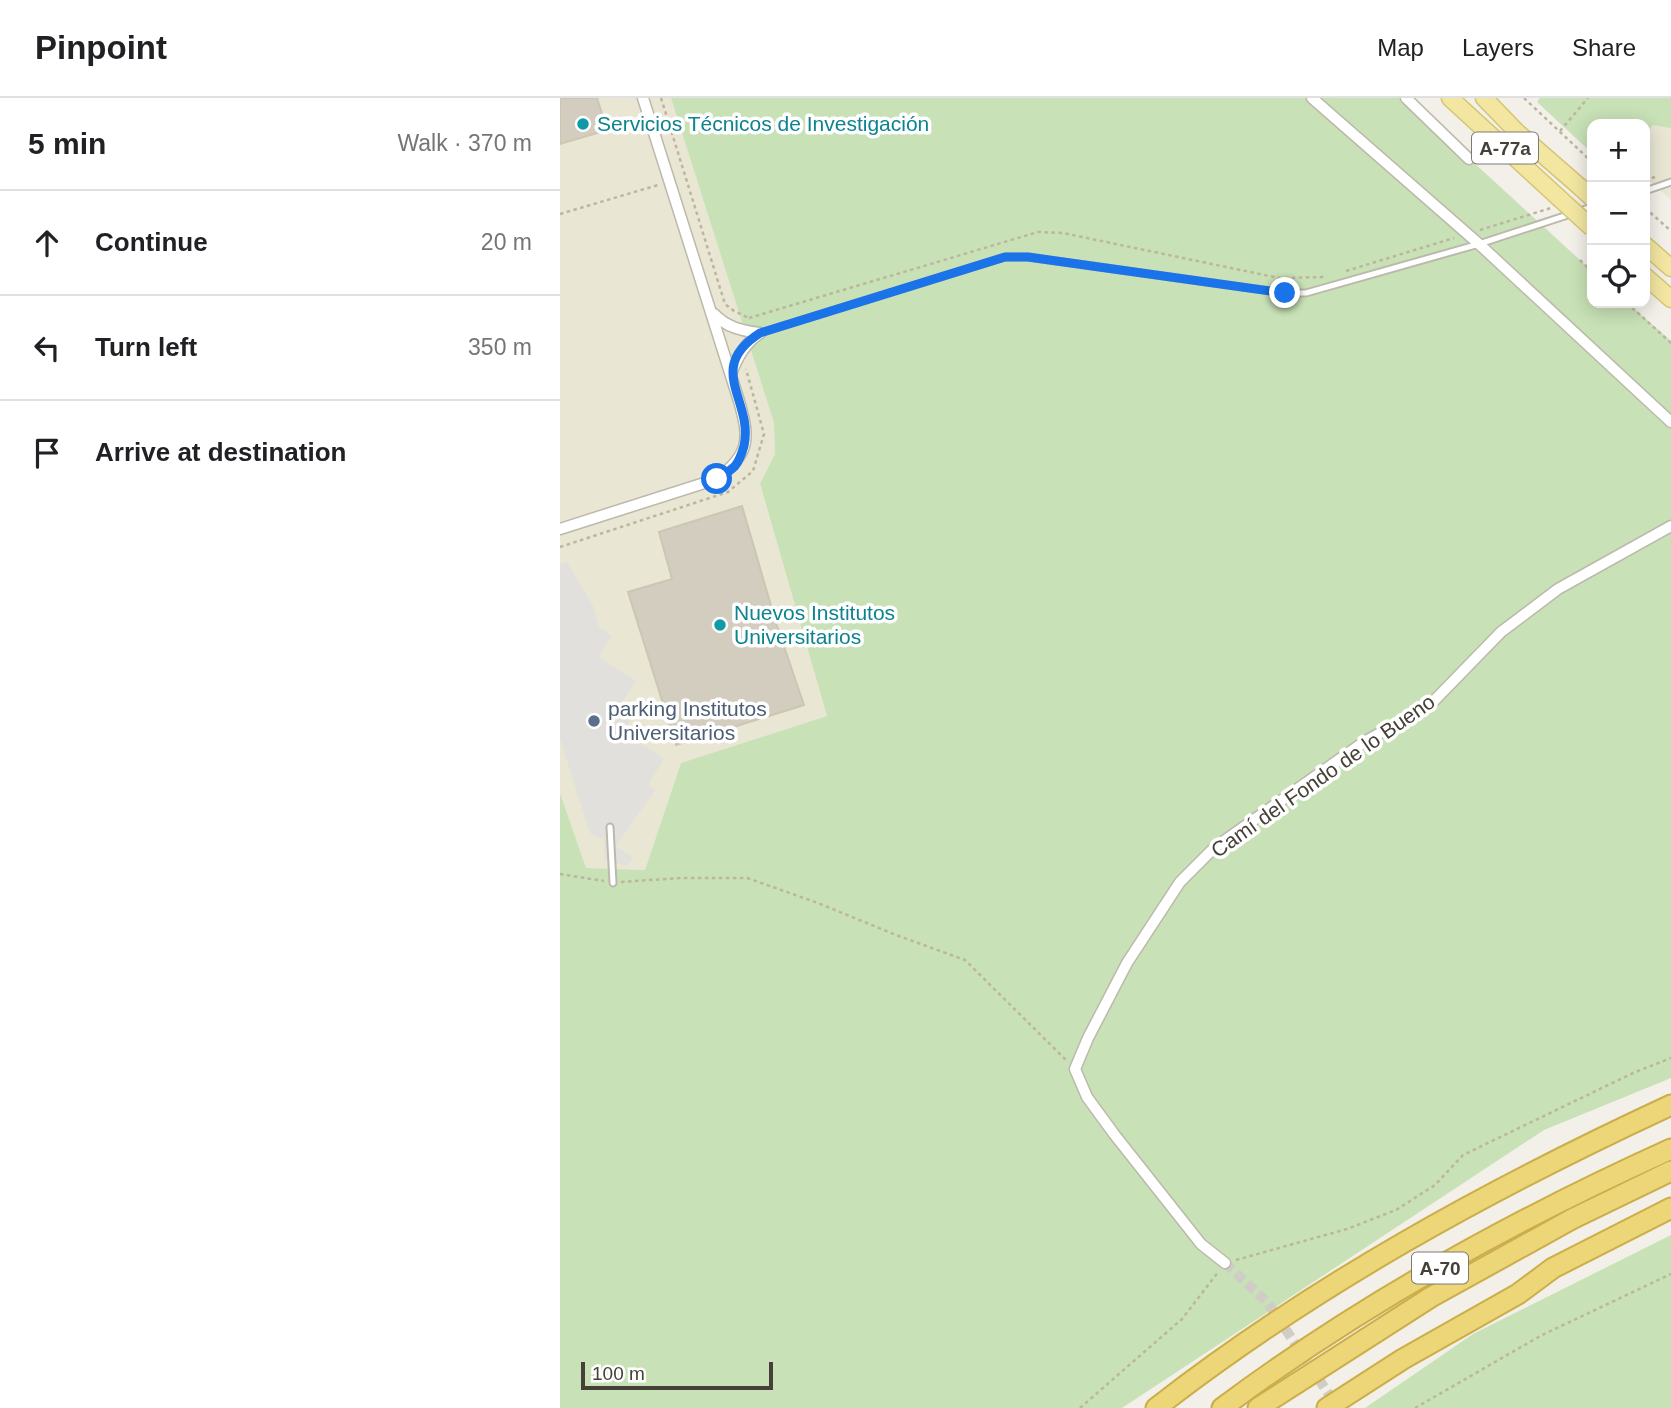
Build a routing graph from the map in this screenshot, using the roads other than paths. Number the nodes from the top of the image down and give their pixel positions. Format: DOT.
graph roads {
  1 [pos="643,98"];
  2 [pos="1312,98"];
  3 [pos="1406,98"];
  4 [pos="1451,98"];
  5 [pos="1483,98"];
  6 [pos="1469,159"];
  7 [pos="1671,182"];
  8 [pos="1650,189"];
  9 [pos="1587,193"];
  10 [pos="1587,209"];
  11 [pos="1587,224"];
  12 [pos="1479,244"];
  13 [pos="1650,249"];
  14 [pos="1671,268"];
  15 [pos="1650,280"];
  16 [pos="1671,299"];
  17 [pos="710,310"];
  18 [pos="757,333"];
  19 [pos="731,374"];
  20 [pos="1671,422"];
  21 [pos="1671,526"];
  22 [pos="560,529"];
  23 [pos="610,827"];
  24 [pos="613,883"];
  25 [pos="1671,1105"];
  26 [pos="1671,1149"];
  27 [pos="1671,1171"];
  28 [pos="1671,1208"];
  29 [pos="1225,1263"];
  30 [pos="1156,1408"];
  31 [pos="1222,1408"];
  32 [pos="1258,1408"];
  33 [pos="1327,1408"];
  1 -- 17 [label="street"];
  2 -- 12 [label="street"];
  3 -- 6 [label="street"];
  4 -- 11 [label="main road, A-77a, bridge"];
  5 -- 9 [label="main road, A-77a, bridge"];
  7 -- 8 [label="lane"];
  10 -- 12 [label="lane"];
  12 -- 18 [label="lane"];
  12 -- 20 [label="street"];
  13 -- 14 [label="main road"];
  15 -- 16 [label="main road"];
  17 -- 18 [label="street"];
  17 -- 19 [label="street"];
  18 -- 19 [label="street"];
  19 -- 22 [label="street"];
  21 -- 29 [label="street, Camí del Fondo de lo Bueno"];
  23 -- 24 [label="lane"];
  25 -- 30 [label="highway"];
  26 -- 31 [label="highway, A-70"];
  27 -- 32 [label="highway, A-70"];
  28 -- 33 [label="highway"];
}
